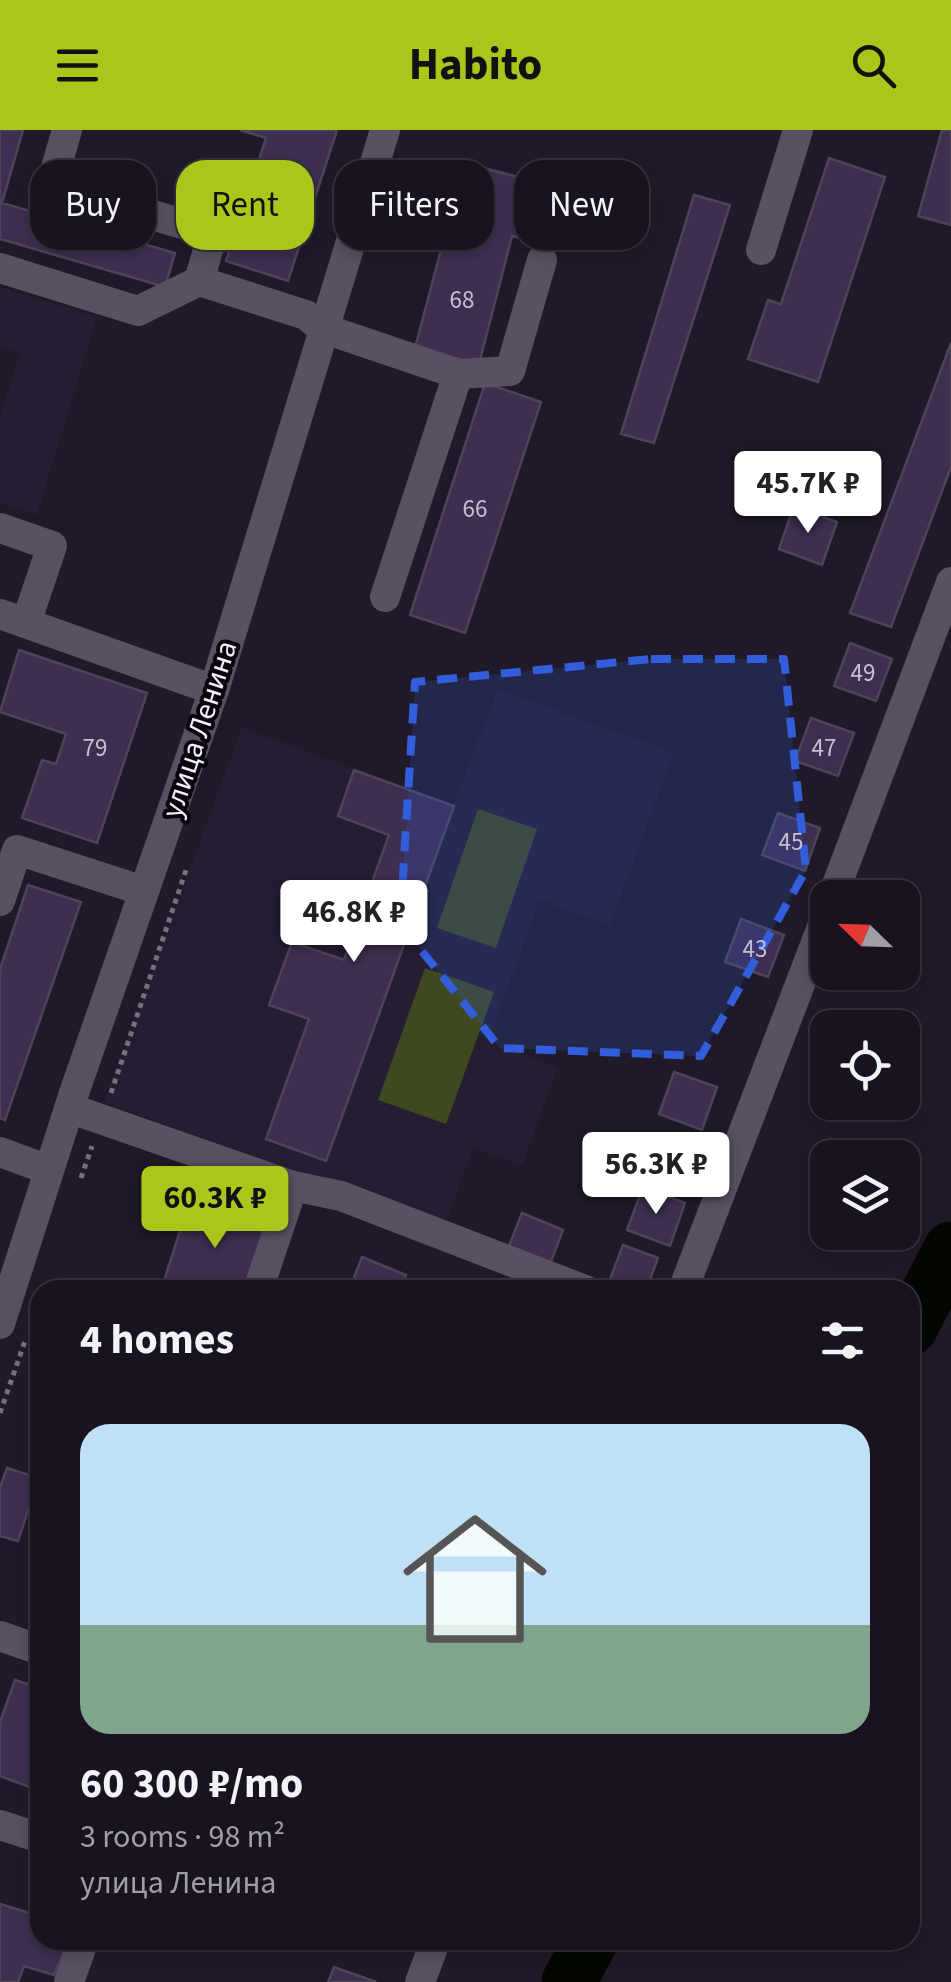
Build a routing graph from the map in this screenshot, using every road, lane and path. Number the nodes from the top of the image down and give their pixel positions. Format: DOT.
graph roads {
  1 [pos="67,130"];
  2 [pos="384,130"];
  3 [pos="798,130"];
  4 [pos="761,250"];
  5 [pos="542,260"];
  6 [pos="0,268"];
  7 [pos="199,281"];
  8 [pos="322,328"];
  9 [pos="458,374"];
  10 [pos="0,528"];
  11 [pos="951,582"];
  12 [pos="386,597"];
  13 [pos="13,618"];
  14 [pos="214,690"];
  15 [pos="8,838"];
  16 [pos="839,880"];
  17 [pos="144,891"];
  18 [pos="0,901"];
  19 [pos="810,957"];
  20 [pos="69,1108"];
  21 [pos="0,1152"];
  22 [pos="49,1170"];
  23 [pos="293,1186"];
  24 [pos="261,1280"];
  25 [pos="560,1280"];
  26 [pos="687,1280"];
  27 [pos="14,1327"];
  28 [pos="0,1413"];
  29 [pos="0,1636"];
  30 [pos="30,1646"];
  31 [pos="0,1825"];
  32 [pos="30,1835"];
  33 [pos="80,1950"];
  34 [pos="432,1950"];
  35 [pos="69,1982"];
  36 [pos="420,1982"];
  1 -- 7 [label="street"];
  2 -- 8 [label="street, улица Ленина"];
  3 -- 4 [label="street"];
  5 -- 9 [label="street"];
  6 -- 7 [label="street"];
  7 -- 8 [label="street"];
  8 -- 9 [label="street"];
  8 -- 14 [label="street, улица Ленина"];
  9 -- 12 [label="street"];
  10 -- 13 [label="street"];
  11 -- 16 [label="street"];
  13 -- 14 [label="street"];
  14 -- 17 [label="street, улица Ленина"];
  15 -- 17 [label="street"];
  15 -- 18 [label="street"];
  17 -- 20 [label="street, улица Ленина"];
  19 -- 26 [label="street"];
  20 -- 22 [label="street, улица Ленина"];
  20 -- 23 [label="street"];
  21 -- 22 [label="street"];
  22 -- 27 [label="street, улица Ленина"];
  23 -- 24 [label="street"];
  23 -- 25 [label="street"];
  27 -- 28 [label="path"];
  29 -- 30 [label="street"];
  31 -- 32 [label="street"];
  33 -- 35 [label="street"];
  34 -- 36 [label="street"];
}
